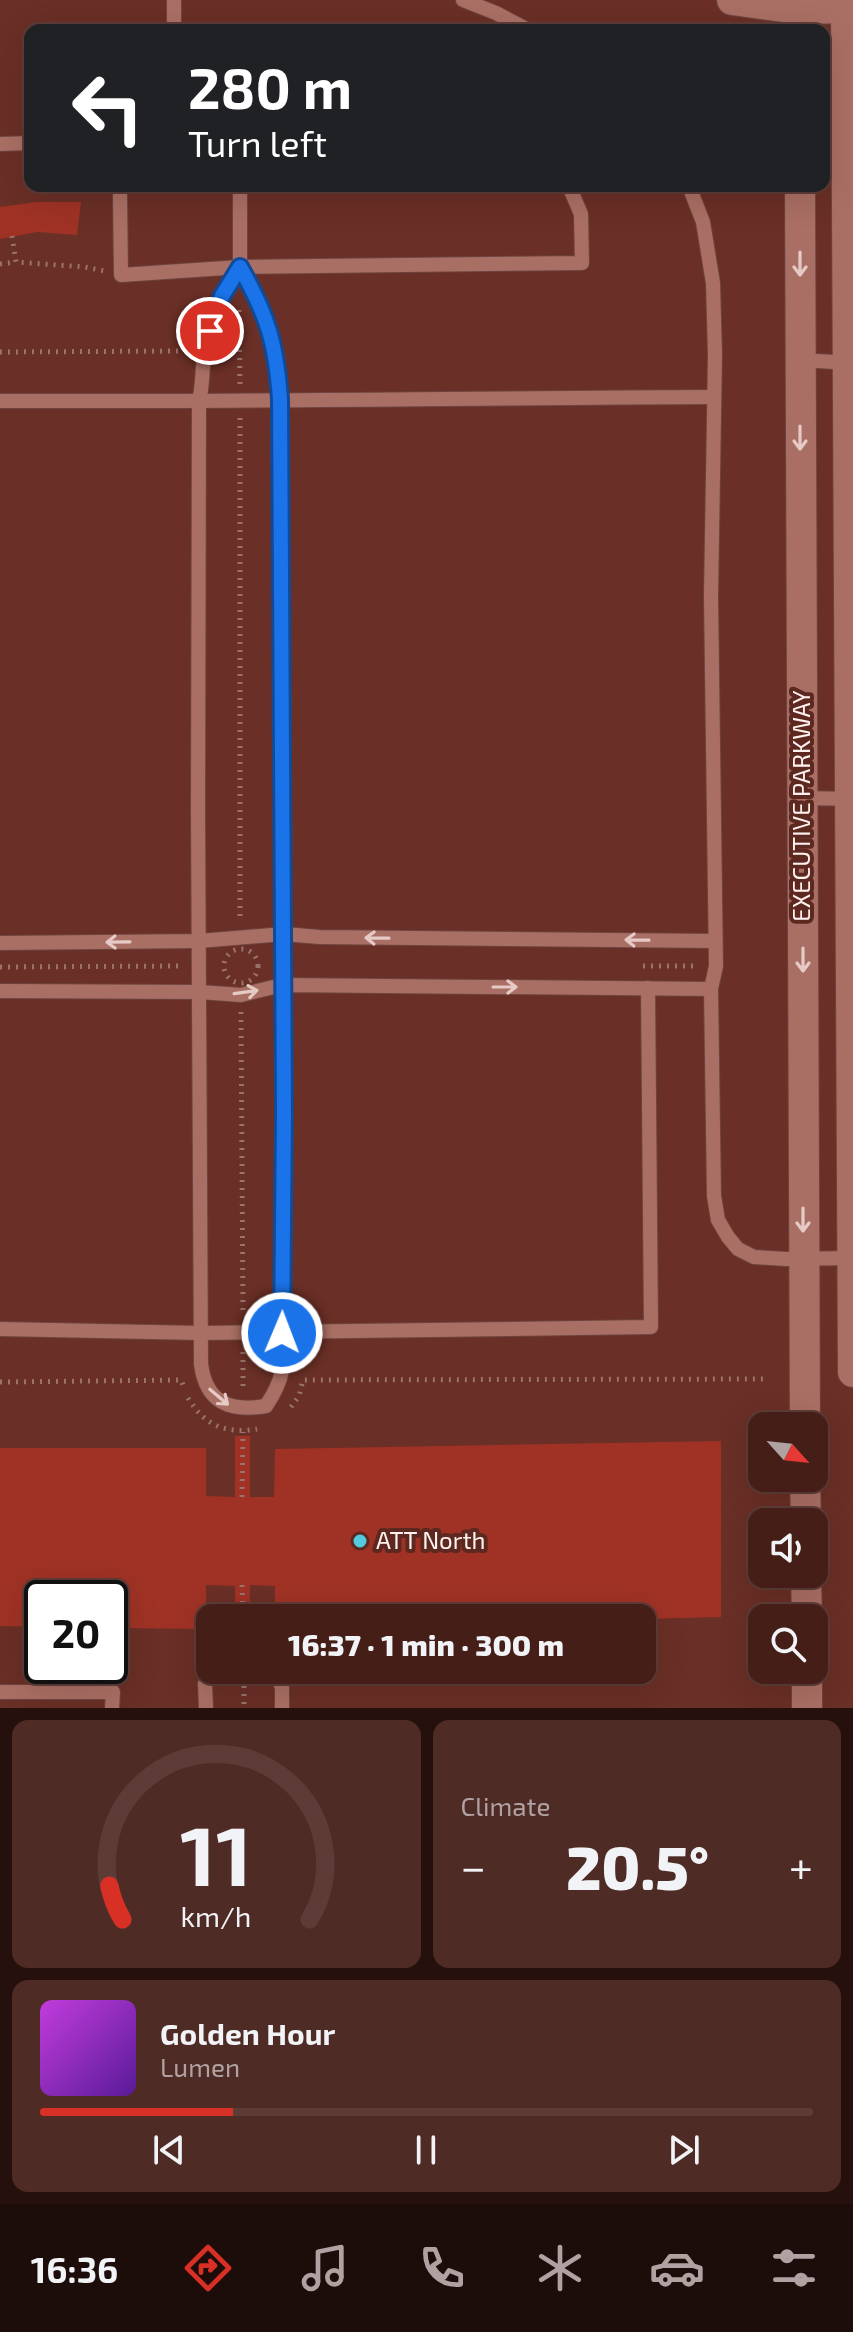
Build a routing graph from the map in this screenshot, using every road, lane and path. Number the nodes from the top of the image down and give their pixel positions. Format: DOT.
graph roads {
  1 [pos="174,0"];
  2 [pos="463,0"];
  3 [pos="732,0"];
  4 [pos="850,9"];
  5 [pos="800,20"];
  6 [pos="174,24"];
  7 [pos="517,24"];
  8 [pos="24,143"];
  9 [pos="0,144"];
  10 [pos="240,192"];
  11 [pos="572,192"];
  12 [pos="691,192"];
  13 [pos="800,192"];
  14 [pos="120,195"];
  15 [pos="12,236"];
  16 [pos="16,262"];
  17 [pos="0,264"];
  18 [pos="240,267"];
  19 [pos="121,275"];
  20 [pos="192,351"];
  21 [pos="0,352"];
  22 [pos="800,360"];
  23 [pos="850,363"];
  24 [pos="713,397"];
  25 [pos="280,399"];
  26 [pos="240,400"];
  27 [pos="0,401"];
  28 [pos="199,402"];
  29 [pos="802,798"];
  30 [pos="851,799"];
  31 [pos="284,934"];
  32 [pos="199,941"];
  33 [pos="715,941"];
  34 [pos="241,942"];
  35 [pos="0,943"];
  36 [pos="199,966"];
  37 [pos="225,966"];
  38 [pos="0,967"];
  39 [pos="282,985"];
  40 [pos="648,988"];
  41 [pos="241,989"];
  42 [pos="711,989"];
  43 [pos="0,991"];
  44 [pos="199,992"];
  45 [pos="853,1258"];
  46 [pos="803,1259"];
  47 [pos="0,1329"];
  48 [pos="201,1333"];
  49 [pos="243,1333"];
  50 [pos="282,1333"];
  51 [pos="853,1372"];
  52 [pos="766,1379"];
  53 [pos="0,1382"];
  54 [pos="243,1410"];
  55 [pos="805,1412"];
  56 [pos="286,1414"];
  57 [pos="259,1429"];
  58 [pos="243,1432"];
  59 [pos="242,1497"];
  60 [pos="242,1585"];
  61 [pos="243,1604"];
  62 [pos="205,1684"];
  63 [pos="244,1684"];
  64 [pos="281,1684"];
  65 [pos="807,1684"];
  66 [pos="0,1692"];
  67 [pos="112,1708"];
  68 [pos="206,1708"];
  69 [pos="244,1708"];
  70 [pos="282,1708"];
  71 [pos="807,1708"];
  1 -- 6 [label="lane"];
  2 -- 7 [label="lane"];
  3 -- 5 [label="street"];
  4 -- 5 [label="street"];
  4 -- 23 [label="street, EXECUTIVE PARKWAY"];
  8 -- 9 [label="lane"];
  10 -- 18 [label="lane"];
  11 -- 18 [label="lane"];
  12 -- 24 [label="lane"];
  13 -- 22 [label="street, EXECUTIVE PARKWAY, one-way"];
  14 -- 19 [label="lane"];
  15 -- 16 [label="path"];
  16 -- 17 [label="path"];
  16 -- 19 [label="path"];
  18 -- 19 [label="lane"];
  18 -- 25 [label="lane"];
  18 -- 26 [label="path"];
  18 -- 28 [label="lane"];
  20 -- 21 [label="path"];
  22 -- 23 [label="lane"];
  22 -- 29 [label="street, EXECUTIVE PARKWAY, one-way"];
  23 -- 30 [label="street, EXECUTIVE PARKWAY"];
  24 -- 25 [label="lane"];
  24 -- 33 [label="lane"];
  25 -- 26 [label="lane"];
  25 -- 31 [label="lane"];
  26 -- 28 [label="lane"];
  26 -- 34 [label="path"];
  27 -- 28 [label="lane"];
  28 -- 32 [label="lane"];
  29 -- 30 [label="lane"];
  29 -- 46 [label="street, EXECUTIVE PARKWAY, one-way"];
  30 -- 45 [label="street, EXECUTIVE PARKWAY"];
  33 -- 31 [label="lane, one-way"];
  31 -- 34 [label="lane"];
  31 -- 39 [label="lane"];
  32 -- 34 [label="lane"];
  32 -- 35 [label="lane, one-way"];
  32 -- 36 [label="lane"];
  33 -- 42 [label="lane"];
  34 -- 37 [label="path"];
  34 -- 41 [label="path"];
  36 -- 37 [label="path"];
  36 -- 38 [label="path"];
  36 -- 44 [label="lane"];
  37 -- 41 [label="path"];
  39 -- 40 [label="lane, one-way"];
  41 -- 39 [label="lane, one-way"];
  39 -- 50 [label="lane"];
  40 -- 42 [label="lane"];
  40 -- 50 [label="lane"];
  41 -- 44 [label="lane"];
  41 -- 49 [label="path"];
  42 -- 46 [label="lane"];
  43 -- 44 [label="lane"];
  44 -- 48 [label="lane"];
  45 -- 46 [label="lane"];
  45 -- 51 [label="street, EXECUTIVE PARKWAY"];
  46 -- 55 [label="street, EXECUTIVE PARKWAY"];
  47 -- 48 [label="lane"];
  48 -- 49 [label="lane"];
  48 -- 54 [label="lane, one-way"];
  49 -- 50 [label="lane"];
  49 -- 54 [label="path"];
  50 -- 54 [label="lane"];
  52 -- 56 [label="path"];
  53 -- 58 [label="path"];
  54 -- 58 [label="path"];
  57 -- 58 [label="path"];
  58 -- 59 [label="path"];
  60 -- 61 [label="path"];
  62 -- 68 [label="lane"];
  63 -- 69 [label="path"];
  64 -- 70 [label="lane"];
  65 -- 71 [label="street"];
  66 -- 67 [label="lane"];
}
